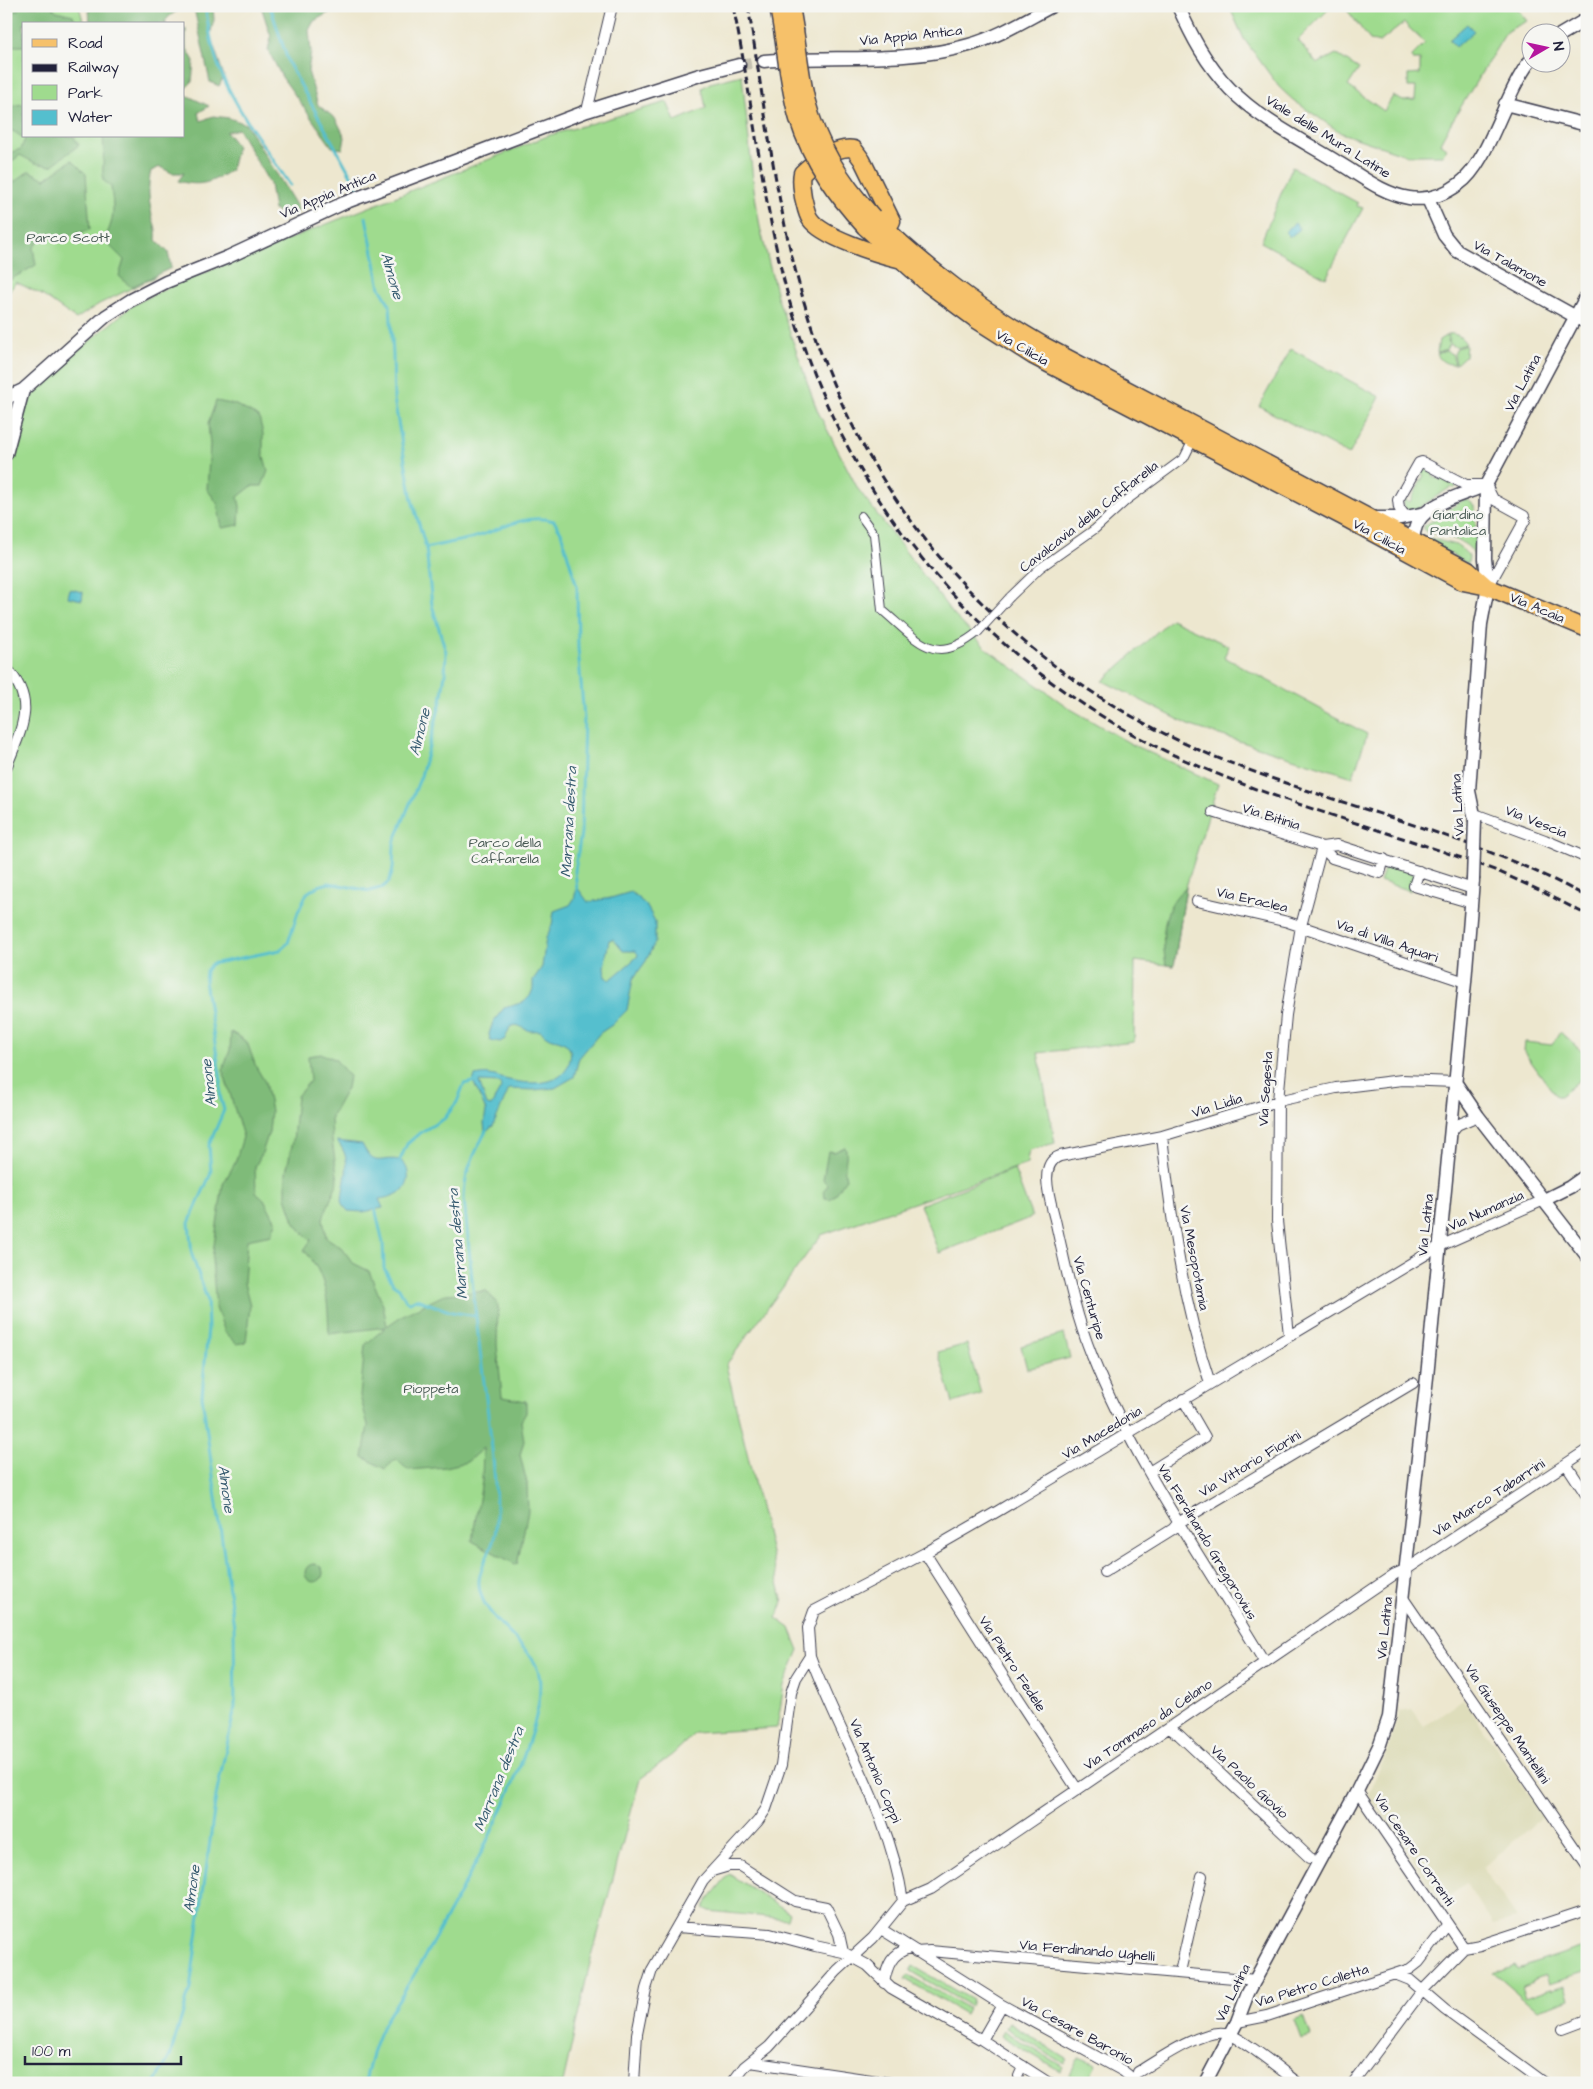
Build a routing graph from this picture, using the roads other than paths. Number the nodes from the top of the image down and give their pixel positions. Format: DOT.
graph roads {
  1 [pos="612,6"];
  2 [pos="778,6"];
  3 [pos="791,6"];
  4 [pos="1052,6"];
  5 [pos="1178,6"];
  6 [pos="1587,19"];
  7 [pos="1570,29"];
  8 [pos="789,33"];
  9 [pos="764,61"];
  10 [pos="739,65"];
  11 [pos="1523,72"];
  12 [pos="1505,104"];
  13 [pos="587,111"];
  14 [pos="1587,125"];
  15 [pos="1428,199"];
  16 [pos="869,222"];
  17 [pos="887,230"];
  18 [pos="899,259"];
  19 [pos="1587,295"];
  20 [pos="1581,320"];
  21 [pos="23,390"];
  22 [pos="6,398"];
  23 [pos="1193,440"];
  24 [pos="6,454"];
  25 [pos="1486,485"];
  26 [pos="1428,512"];
  27 [pos="861,516"];
  28 [pos="1368,517"];
  29 [pos="1406,517"];
  30 [pos="1417,549"];
  31 [pos="1488,587"];
  32 [pos="1587,629"];
  33 [pos="6,668"];
  34 [pos="6,768"];
  35 [pos="1212,812"];
  36 [pos="1475,817"];
  37 [pos="1322,847"];
  38 [pos="1587,858"];
  39 [pos="1384,859"];
  40 [pos="1419,871"];
  41 [pos="1473,885"];
  42 [pos="1197,901"];
  43 [pos="1472,903"];
  44 [pos="1301,926"];
  45 [pos="1465,982"];
  46 [pos="1455,1082"];
  47 [pos="1278,1101"];
  48 [pos="1478,1116"];
  49 [pos="1450,1134"];
  50 [pos="1162,1136"];
  51 [pos="1049,1163"];
  52 [pos="1587,1175"];
  53 [pos="1544,1200"];
  54 [pos="1440,1246"];
  55 [pos="1587,1256"];
  56 [pos="1289,1335"];
  57 [pos="1210,1383"];
  58 [pos="1413,1383"];
  59 [pos="1183,1399"];
  60 [pos="1127,1434"];
  61 [pos="1587,1450"];
  62 [pos="1566,1464"];
  63 [pos="1149,1472"];
  64 [pos="1587,1496"];
  65 [pos="1178,1523"];
  66 [pos="925,1553"];
  67 [pos="1407,1569"];
  68 [pos="1104,1572"];
  69 [pos="1404,1598"];
  70 [pos="810,1656"];
  71 [pos="1264,1663"];
  72 [pos="1169,1728"];
  73 [pos="1077,1789"];
  74 [pos="1357,1791"];
  75 [pos="1310,1858"];
  76 [pos="1587,1866"];
  77 [pos="711,1871"];
  78 [pos="1202,1876"];
  79 [pos="903,1901"];
  80 [pos="1587,1910"];
  81 [pos="1447,1925"];
  82 [pos="677,1927"];
  83 [pos="881,1928"];
  84 [pos="1464,1948"];
  85 [pos="913,1950"];
  86 [pos="848,1954"];
  87 [pos="1180,1972"];
  88 [pos="1395,1974"];
  89 [pos="1256,1980"];
  90 [pos="884,1983"];
  91 [pos="1422,1991"];
  92 [pos="1002,2005"];
  93 [pos="1587,2020"];
  94 [pos="1237,2022"];
  95 [pos="1563,2028"];
  96 [pos="1230,2034"];
  97 [pos="982,2040"];
  98 [pos="750,2062"];
  99 [pos="1023,2065"];
  100 [pos="1138,2072"];
  101 [pos="634,2083"];
  102 [pos="732,2083"];
  103 [pos="891,2083"];
  104 [pos="1020,2083"];
  105 [pos="1049,2083"];
  106 [pos="1138,2083"];
  107 [pos="1205,2083"];
  108 [pos="1298,2083"];
  109 [pos="1353,2083"];
  110 [pos="1545,2083"];
  1 -- 13 [label="street"];
  2 -- 8 [label="main road, Via Cilicia"];
  3 -- 8 [label="main road, Via Cilicia"];
  4 -- 9 [label="street, Via Appia Antica"];
  5 -- 15 [label="street, Viale delle Mura Latine"];
  6 -- 7 [label="street"];
  8 -- 16 [label="main road, Via Cilicia, bridge"];
  10 -- 13 [label="street, Via Appia Antica"];
  11 -- 12 [label="street"];
  12 -- 14 [label="street"];
  12 -- 15 [label="street"];
  13 -- 21 [label="street, Via Appia Antica"];
  15 -- 20 [label="street, Via Talamone"];
  16 -- 17 [label="main road, Via Cilicia"];
  16 -- 18 [label="main road, Via Cilicia"];
  17 -- 18 [label="main road"];
  17 -- 28 [label="main road, Via Cilicia"];
  18 -- 23 [label="main road, Via Cilicia"];
  19 -- 20 [label="street, Via Latina"];
  20 -- 25 [label="street, Via Latina"];
  21 -- 22 [label="street, Via Appia Antica"];
  21 -- 24 [label="street"];
  23 -- 27 [label="street, Cavalcavia della Caffarella, bridge"];
  23 -- 30 [label="main road, Via Cilicia"];
  25 -- 26 [label="street"];
  25 -- 29 [label="street"];
  25 -- 31 [label="street, Via Latina"];
  25 -- 31 [label="street"];
  26 -- 29 [label="street"];
  26 -- 30 [label="street"];
  28 -- 29 [label="street"];
  28 -- 30 [label="main road, Via Cilicia"];
  30 -- 31 [label="main road, Via Acaia"];
  31 -- 32 [label="main road, Via Acaia"];
  31 -- 36 [label="street, Via Latina"];
  33 -- 34 [label="street"];
  35 -- 37 [label="street, Via Bitinia"];
  36 -- 38 [label="street, Via Vescia"];
  36 -- 41 [label="street, Via Latina, bridge"];
  37 -- 39 [label="street, Via Bitinia"];
  37 -- 39 [label="street, Via Bitinia"];
  37 -- 44 [label="street, Via Segesta"];
  39 -- 40 [label="street, Via Bitinia"];
  40 -- 41 [label="street, Via Bitinia"];
  40 -- 43 [label="street"];
  41 -- 43 [label="street, Via Latina"];
  42 -- 44 [label="street, Via Eraclea"];
  43 -- 45 [label="street, Via Latina"];
  44 -- 45 [label="street, Via di Villa Aquari"];
  44 -- 47 [label="street, Via Segesta"];
  45 -- 46 [label="street, Via Latina"];
  46 -- 47 [label="street, Via Lidia"];
  46 -- 48 [label="street"];
  46 -- 49 [label="street, Via Latina"];
  47 -- 50 [label="street, Via Lidia"];
  47 -- 56 [label="street, Via Segesta"];
  48 -- 49 [label="street"];
  48 -- 53 [label="street"];
  49 -- 54 [label="street, Via Latina"];
  50 -- 51 [label="street, Via Lidia"];
  50 -- 57 [label="street, Via Mesopotamia"];
  51 -- 60 [label="street, Via Centuripe"];
  52 -- 53 [label="street"];
  53 -- 54 [label="street, Via Numanzia"];
  53 -- 55 [label="street"];
  54 -- 56 [label="street, Via Macedonia"];
  54 -- 67 [label="street, Via Latina"];
  56 -- 57 [label="street, Via Macedonia"];
  57 -- 59 [label="street, Via Macedonia"];
  58 -- 65 [label="street, Via Vittorio Fiorini"];
  59 -- 60 [label="street, Via Macedonia"];
  59 -- 63 [label="street"];
  60 -- 63 [label="street, Via Ferdinando Gregorovius"];
  60 -- 66 [label="street, Via Macedonia"];
  61 -- 62 [label="street, Via Marco Tabarrini"];
  62 -- 64 [label="street"];
  62 -- 67 [label="street, Via Marco Tabarrini"];
  63 -- 65 [label="street, Via Ferdinando Gregorovius"];
  65 -- 68 [label="street, Via Vittorio Fiorini"];
  65 -- 71 [label="street, Via Ferdinando Gregorovius"];
  66 -- 70 [label="street, Via Macedonia"];
  66 -- 73 [label="street, Via Pietro Fedele"];
  67 -- 69 [label="street, Via Latina"];
  67 -- 71 [label="street, Via Tommaso da Celano"];
  69 -- 74 [label="street, Via Latina"];
  69 -- 76 [label="street, Via Giuseppe Mantellini"];
  70 -- 77 [label="street"];
  70 -- 79 [label="street, Via Antonio Coppi"];
  71 -- 72 [label="street, Via Tommaso da Celano"];
  72 -- 73 [label="street, Via Tommaso da Celano"];
  72 -- 75 [label="street, Via Paolo Giovio"];
  73 -- 79 [label="street, Via Tommaso da Celano"];
  74 -- 81 [label="street, Via Cesare Correnti"];
  74 -- 89 [label="street, Via Latina"];
  77 -- 82 [label="street"];
  77 -- 86 [label="street"];
  78 -- 87 [label="street"];
  79 -- 83 [label="street"];
  80 -- 84 [label="street"];
  81 -- 84 [label="street, Via Cesare Correnti"];
  81 -- 88 [label="street, Via Pietro Colletta"];
  82 -- 86 [label="street"];
  82 -- 101 [label="street"];
  83 -- 85 [label="street, Via Cesare Baronio"];
  83 -- 86 [label="street"];
  84 -- 91 [label="street"];
  85 -- 87 [label="street, Via Ferdinando Ughelli"];
  85 -- 90 [label="street"];
  85 -- 92 [label="street, Via Cesare Baronio"];
  86 -- 90 [label="street"];
  86 -- 98 [label="street"];
  87 -- 89 [label="street, Via Ferdinando Ughelli"];
  88 -- 91 [label="street"];
  88 -- 94 [label="street, Via Pietro Colletta"];
  89 -- 94 [label="street, Via Latina"];
  90 -- 97 [label="street"];
  91 -- 109 [label="street"];
  91 -- 110 [label="street"];
  92 -- 97 [label="street, Via Cesare Baronio"];
  92 -- 106 [label="street, Via Cesare Baronio"];
  93 -- 95 [label="street"];
  94 -- 96 [label="street, Via Latina"];
  96 -- 100 [label="street"];
  96 -- 107 [label="street, Via Latina"];
  96 -- 108 [label="street"];
  97 -- 99 [label="street"];
  98 -- 102 [label="street"];
  98 -- 103 [label="street"];
  99 -- 104 [label="street"];
  99 -- 105 [label="street"];
}
